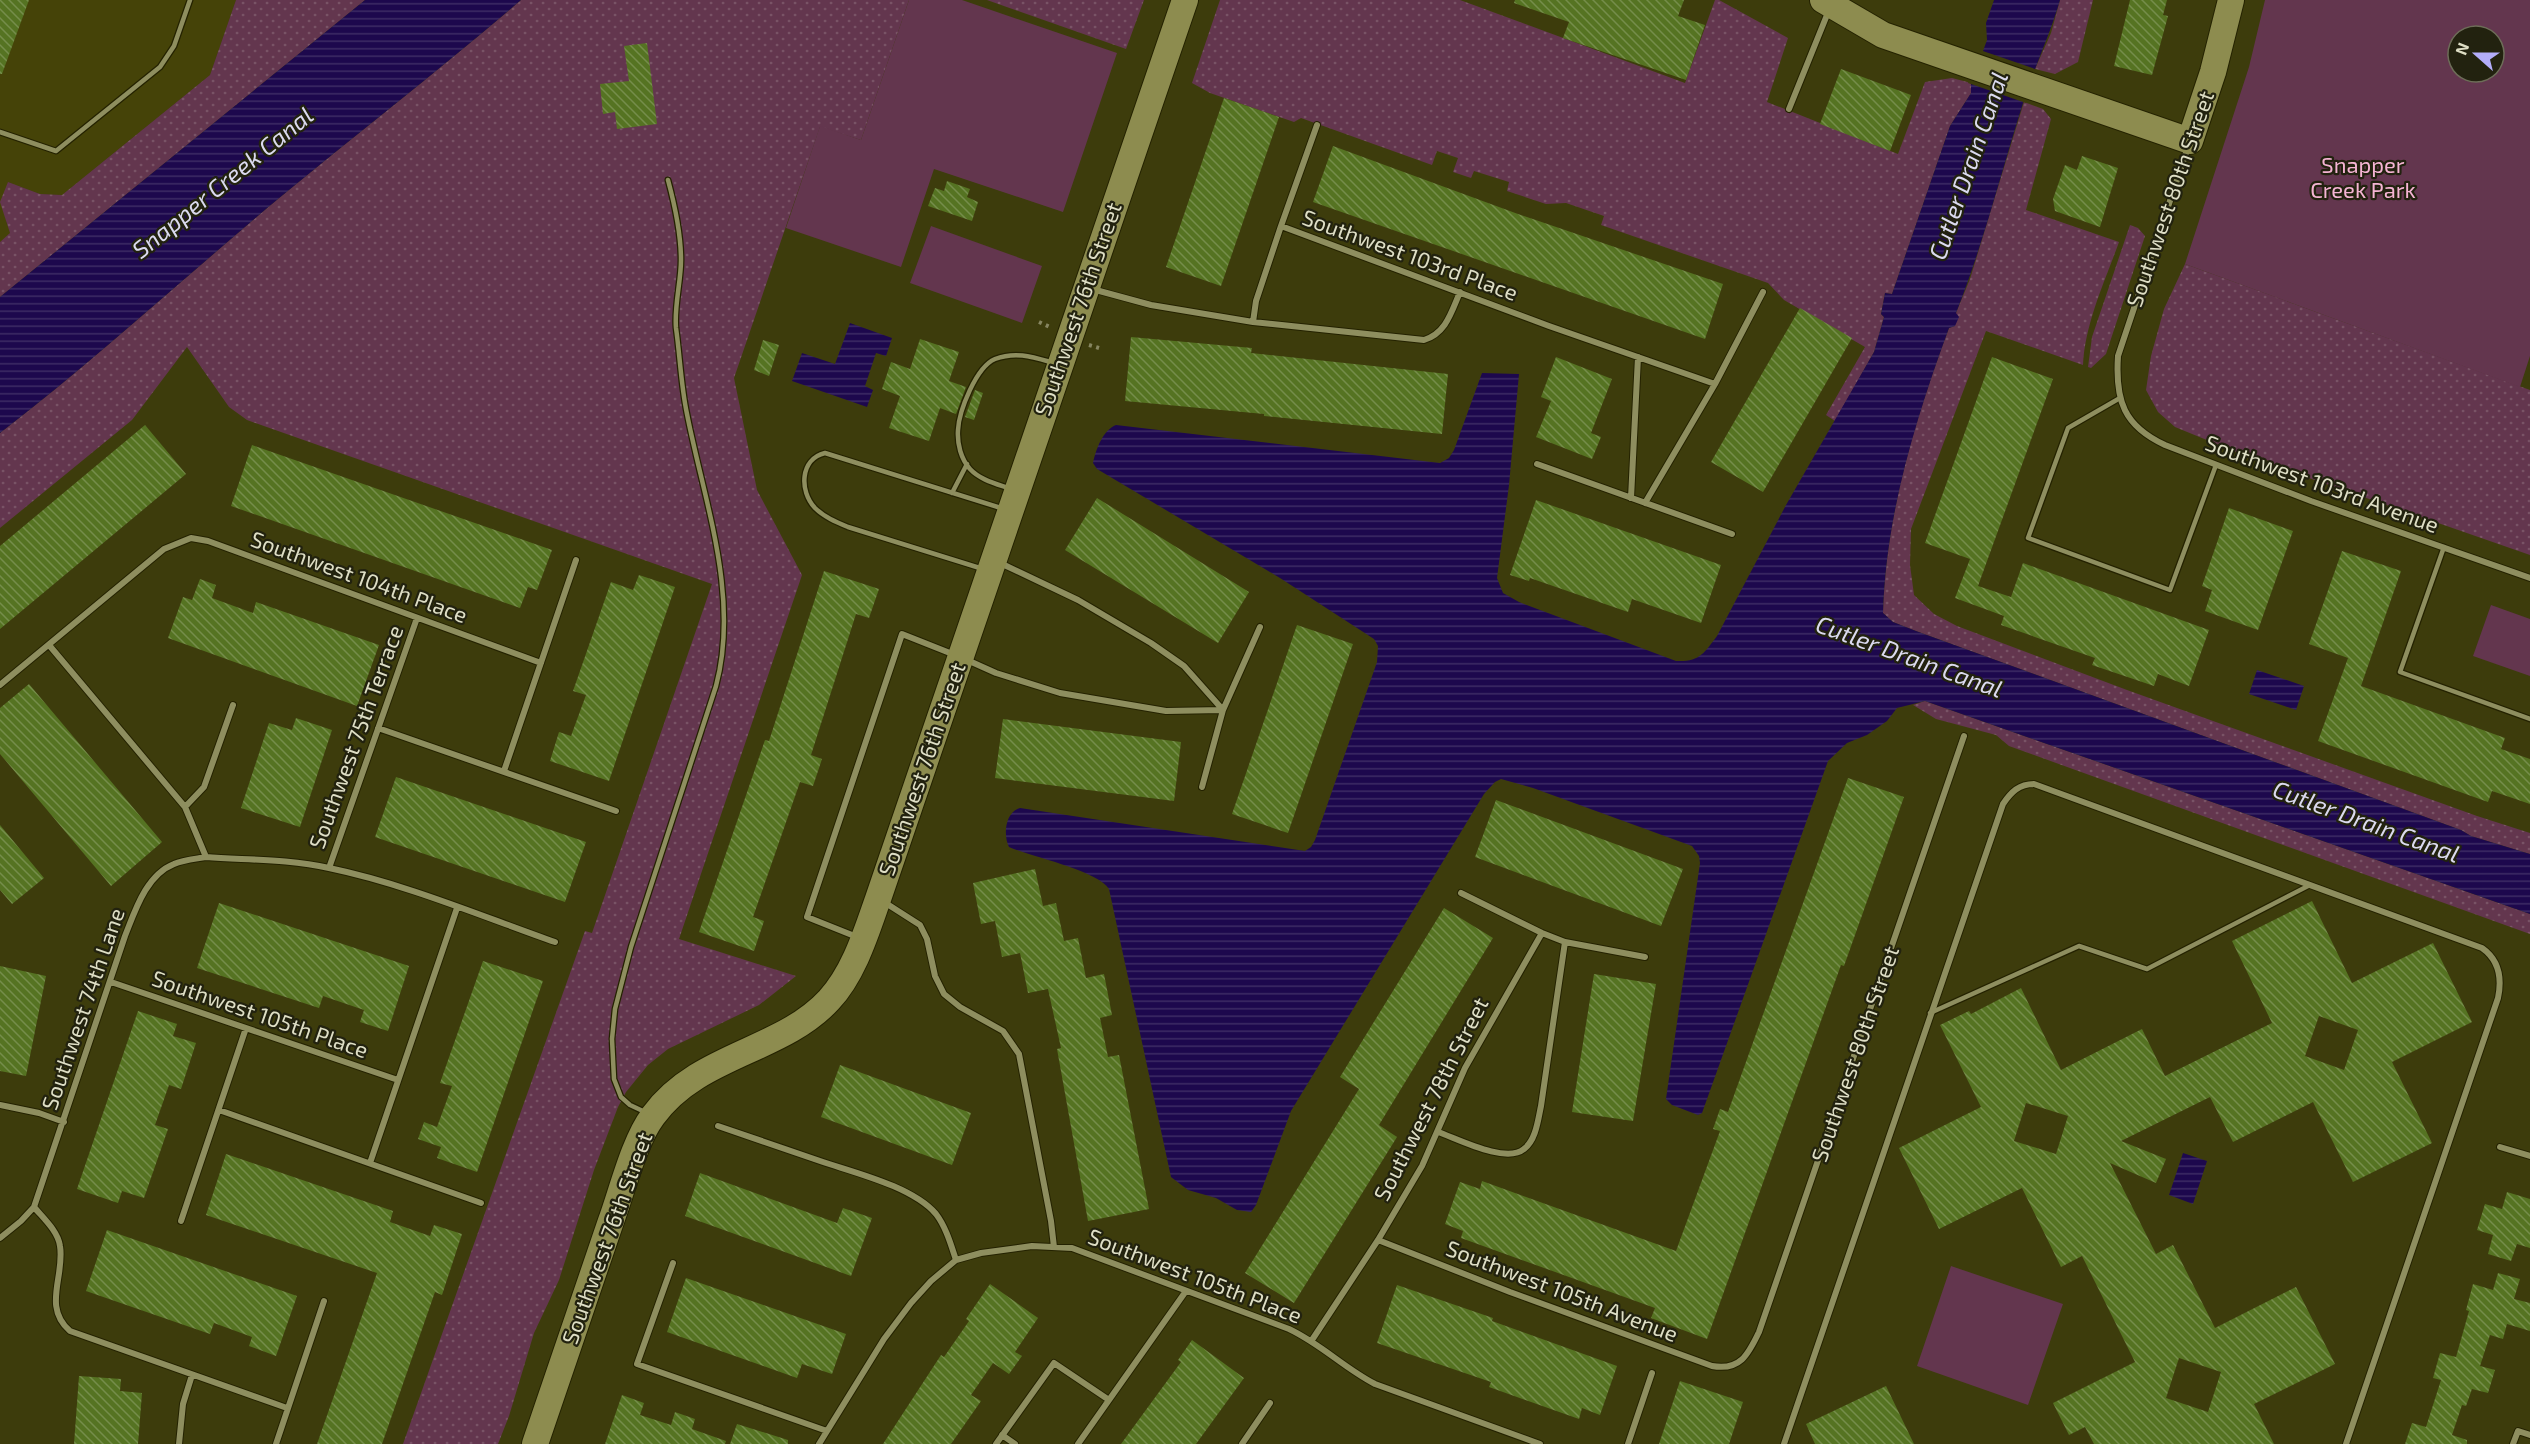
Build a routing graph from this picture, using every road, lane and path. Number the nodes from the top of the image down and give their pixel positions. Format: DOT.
graph roads {
  1 [pos="190,0"];
  2 [pos="1185,0"];
  3 [pos="2231,0"];
  4 [pos="1829,2"];
  5 [pos="1789,109"];
  6 [pos="1317,124"];
  7 [pos="0,132"];
  8 [pos="2190,141"];
  9 [pos="668,180"];
  10 [pos="1281,226"];
  11 [pos="1085,287"];
  12 [pos="1460,292"];
  13 [pos="1763,292"];
  14 [pos="1253,322"];
  15 [pos="1638,357"];
  16 [pos="1059,364"];
  17 [pos="1715,384"];
  18 [pos="2120,398"];
  19 [pos="967,465"];
  20 [pos="1537,465"];
  21 [pos="2216,465"];
  22 [pos="952,493"];
  23 [pos="1631,498"];
  24 [pos="1013,501"];
  25 [pos="1645,503"];
  26 [pos="1732,534"];
  27 [pos="2444,548"];
  28 [pos="576,560"];
  29 [pos="991,565"];
  30 [pos="2530,578"];
  31 [pos="417,618"];
  32 [pos="1260,627"];
  33 [pos="49,645"];
  34 [pos="960,658"];
  35 [pos="541,663"];
  36 [pos="0,685"];
  37 [pos="233,705"];
  38 [pos="1223,710"];
  39 [pos="2530,719"];
  40 [pos="378,728"];
  41 [pos="1964,736"];
  42 [pos="504,771"];
  43 [pos="1202,787"];
  44 [pos="185,807"];
  45 [pos="616,811"];
  46 [pos="206,856"];
  47 [pos="328,868"];
  48 [pos="2308,886"];
  49 [pos="1461,893"];
  50 [pos="878,899"];
  51 [pos="457,908"];
  52 [pos="1542,933"];
  53 [pos="863,940"];
  54 [pos="555,942"];
  55 [pos="1565,942"];
  56 [pos="1645,957"];
  57 [pos="111,982"];
  58 [pos="1930,1013"];
  59 [pos="246,1028"];
  60 [pos="398,1080"];
  61 [pos="0,1105"];
  62 [pos="219,1110"];
  63 [pos="652,1116"];
  64 [pos="64,1122"];
  65 [pos="718,1126"];
  66 [pos="1438,1132"];
  67 [pos="2500,1147"];
  68 [pos="2530,1156"];
  69 [pos="370,1163"];
  70 [pos="481,1203"];
  71 [pos="34,1207"];
  72 [pos="181,1221"];
  73 [pos="0,1238"];
  74 [pos="1377,1240"];
  75 [pos="1054,1247"];
  76 [pos="956,1260"];
  77 [pos="673,1263"];
  78 [pos="1186,1291"];
  79 [pos="324,1301"];
  80 [pos="1312,1340"];
  81 [pos="1735,1366"];
  82 [pos="1652,1373"];
  83 [pos="192,1375"];
  84 [pos="1109,1400"];
  85 [pos="1270,1403"];
  86 [pos="287,1408"];
  87 [pos="827,1431"];
  88 [pos="1002,1434"];
  89 [pos="2530,1435"];
  90 [pos="1520,1441"];
  91 [pos="179,1444"];
  92 [pos="276,1444"];
  93 [pos="535,1444"];
  94 [pos="819,1444"];
  95 [pos="996,1444"];
  96 [pos="1016,1444"];
  97 [pos="1078,1444"];
  98 [pos="1242,1444"];
  99 [pos="1540,1444"];
  100 [pos="1628,1444"];
  101 [pos="1784,1444"];
  102 [pos="2346,1444"];
  103 [pos="2513,1444"];
  1 -- 7 [label="lane"];
  2 -- 11 [label="street, Southwest 76th Street"];
  3 -- 8 [label="street, Southwest 80th Street"];
  4 -- 5 [label="street"];
  4 -- 8 [label="street"];
  6 -- 10 [label="street"];
  8 -- 18 [label="street, Southwest 80th Street"];
  9 -- 63 [label="lane"];
  10 -- 12 [label="street, Southwest 103rd Place"];
  10 -- 14 [label="street, Southwest 103rd Place"];
  11 -- 14 [label="street"];
  11 -- 16 [label="street, Southwest 76th Street"];
  12 -- 14 [label="street"];
  12 -- 15 [label="street, Southwest 103rd Place"];
  13 -- 17 [label="street"];
  15 -- 17 [label="street, Southwest 103rd Place"];
  15 -- 23 [label="street"];
  16 -- 19 [label="lane"];
  16 -- 24 [label="street, Southwest 76th Street"];
  17 -- 25 [label="street"];
  18 -- 21 [label="street, Southwest 103rd Avenue"];
  18 -- 21 [label="lane"];
  19 -- 22 [label="lane"];
  19 -- 24 [label="lane"];
  20 -- 23 [label="street"];
  21 -- 27 [label="street, Southwest 103rd Avenue"];
  22 -- 24 [label="lane"];
  22 -- 29 [label="lane"];
  23 -- 25 [label="street"];
  24 -- 29 [label="street, Southwest 76th Street"];
  25 -- 26 [label="street"];
  27 -- 30 [label="street, Southwest 103rd Avenue"];
  27 -- 39 [label="lane"];
  28 -- 35 [label="street"];
  29 -- 34 [label="street, Southwest 76th Street"];
  29 -- 38 [label="street"];
  31 -- 33 [label="street, Southwest 104th Place"];
  31 -- 35 [label="street, Southwest 104th Place"];
  31 -- 40 [label="street, Southwest 75th Terrace"];
  32 -- 38 [label="street"];
  33 -- 36 [label="street, Southwest 104th Place"];
  33 -- 44 [label="street"];
  34 -- 38 [label="street"];
  34 -- 50 [label="street, Southwest 76th Street"];
  34 -- 53 [label="street"];
  35 -- 42 [label="street"];
  37 -- 44 [label="street"];
  38 -- 43 [label="street"];
  40 -- 42 [label="street"];
  40 -- 47 [label="street, Southwest 75th Terrace"];
  41 -- 81 [label="street, Southwest 80th Street"];
  42 -- 45 [label="street"];
  44 -- 46 [label="street"];
  46 -- 47 [label="street, Southwest 74th Lane"];
  46 -- 57 [label="street, Southwest 74th Lane"];
  47 -- 51 [label="street, Southwest 74th Lane"];
  48 -- 58 [label="lane"];
  48 -- 58 [label="street"];
  48 -- 102 [label="street"];
  49 -- 52 [label="street"];
  50 -- 53 [label="street, Southwest 76th Street"];
  50 -- 75 [label="street"];
  51 -- 54 [label="street, Southwest 74th Lane"];
  51 -- 60 [label="street"];
  52 -- 55 [label="street"];
  52 -- 66 [label="street, Southwest 78th Street"];
  53 -- 63 [label="street, Southwest 76th Street"];
  55 -- 56 [label="street"];
  55 -- 66 [label="street"];
  57 -- 59 [label="street, Southwest 105th Place"];
  57 -- 64 [label="street, Southwest 74th Lane"];
  58 -- 101 [label="street"];
  59 -- 60 [label="street, Southwest 105th Place"];
  59 -- 62 [label="street"];
  60 -- 69 [label="street"];
  61 -- 64 [label="street"];
  62 -- 69 [label="street"];
  62 -- 72 [label="street"];
  63 -- 93 [label="street, Southwest 76th Street"];
  64 -- 71 [label="street, Southwest 74th Lane"];
  65 -- 76 [label="street"];
  66 -- 74 [label="street, Southwest 78th Street"];
  67 -- 68 [label="street"];
  69 -- 70 [label="street"];
  71 -- 73 [label="street"];
  71 -- 83 [label="street"];
  74 -- 80 [label="street, Southwest 78th Street"];
  74 -- 81 [label="street, Southwest 105th Avenue"];
  75 -- 76 [label="street, Southwest 105th Place"];
  75 -- 78 [label="street, Southwest 105th Place"];
  76 -- 87 [label="street"];
  77 -- 87 [label="street"];
  78 -- 80 [label="street, Southwest 105th Place"];
  78 -- 84 [label="street"];
  79 -- 86 [label="street"];
  80 -- 90 [label="street, Southwest 105th Place"];
  82 -- 100 [label="street"];
  83 -- 86 [label="street"];
  83 -- 91 [label="street"];
  84 -- 88 [label="street"];
  84 -- 97 [label="street"];
  85 -- 98 [label="street"];
  86 -- 92 [label="street"];
  87 -- 94 [label="street"];
  88 -- 95 [label="street"];
  88 -- 96 [label="street"];
  89 -- 103 [label="street"];
  90 -- 99 [label="street, Southwest 105th Place"];
}
